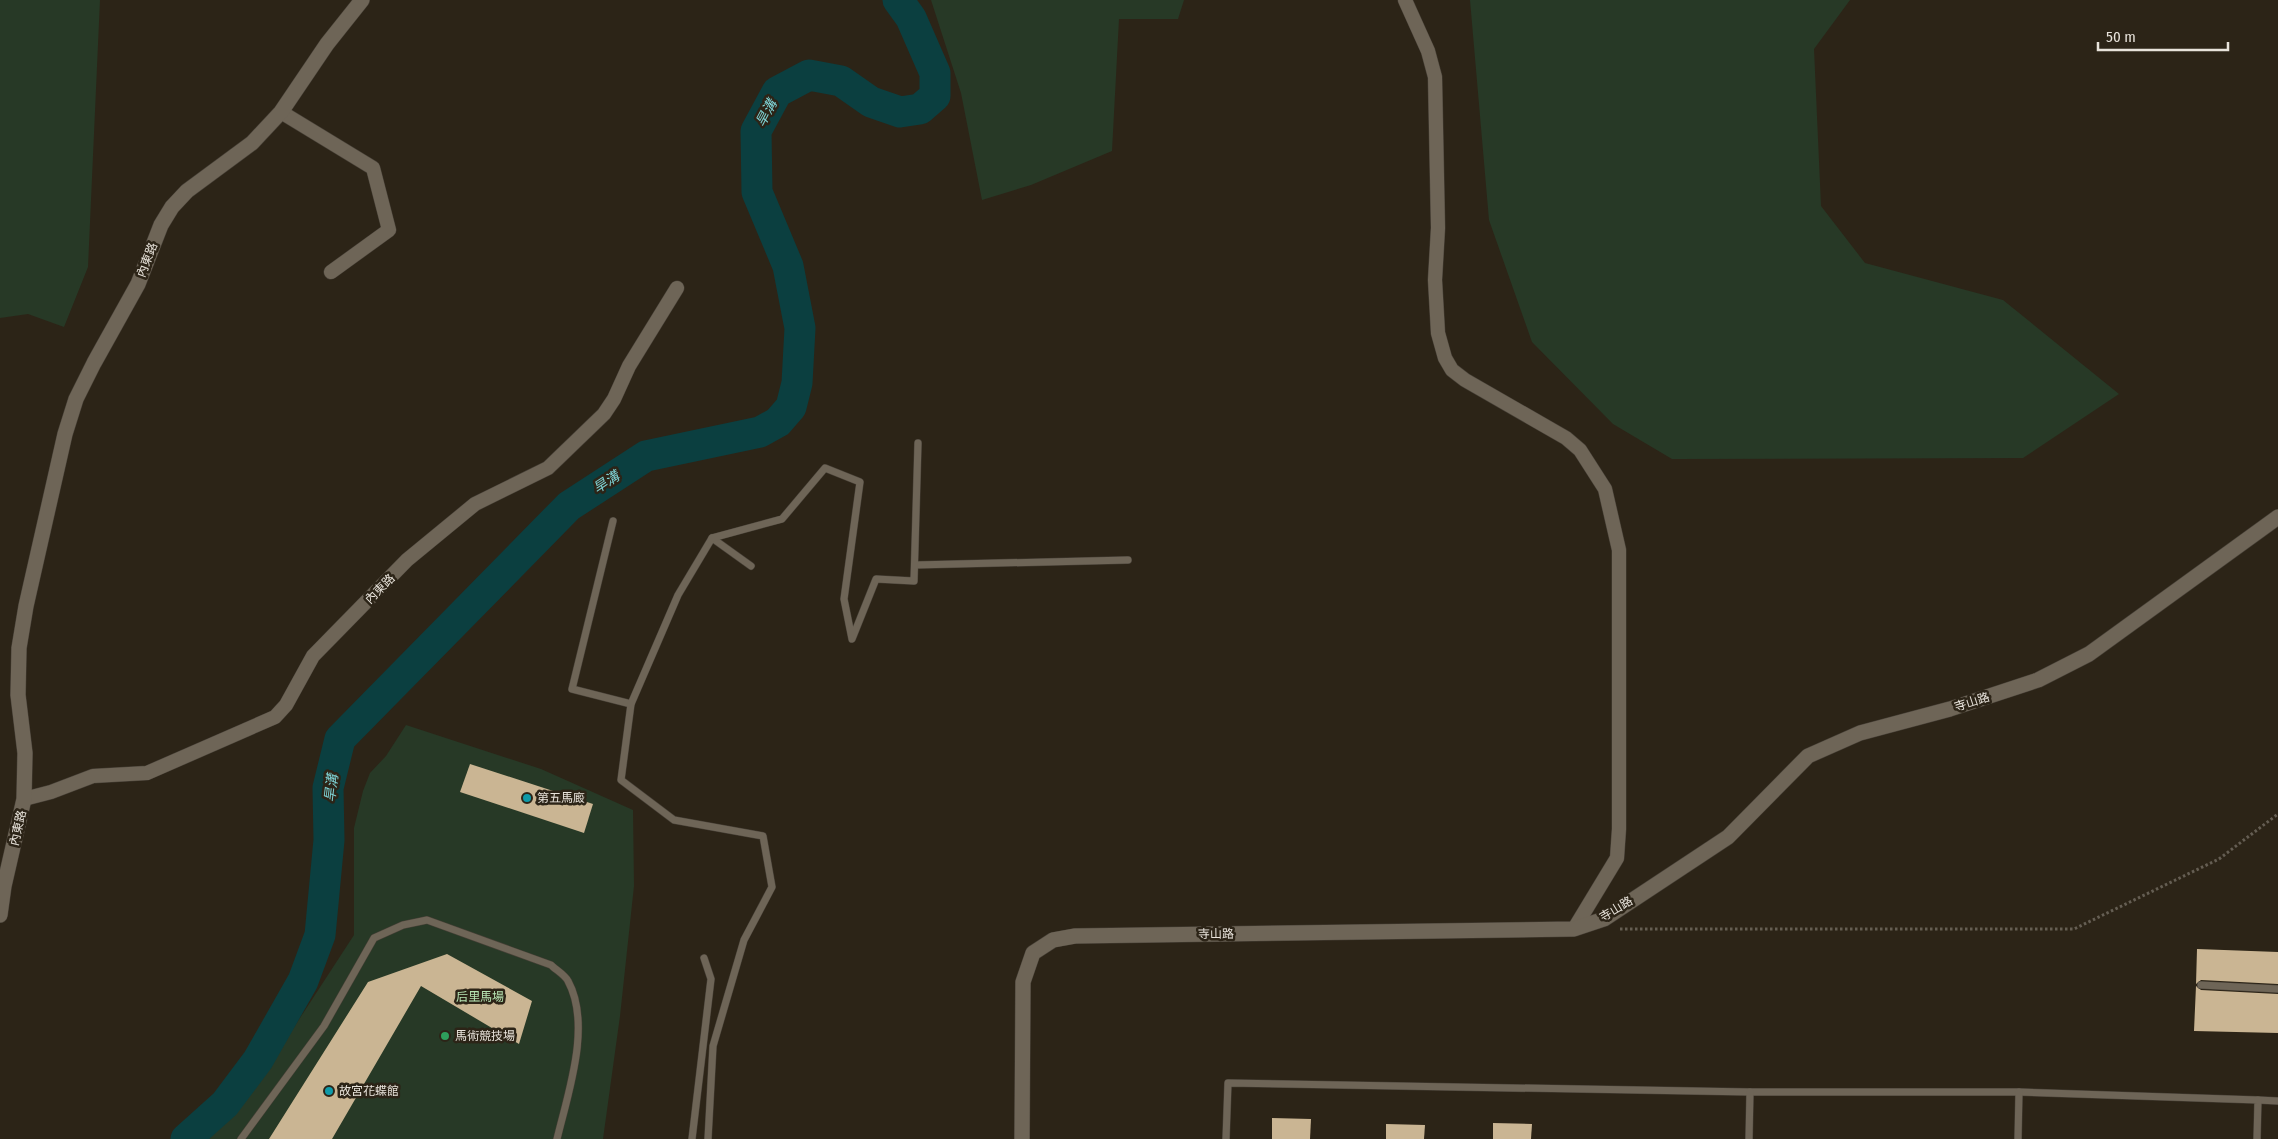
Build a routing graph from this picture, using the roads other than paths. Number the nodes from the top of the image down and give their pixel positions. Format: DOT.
graph roads {
  1 [pos="362,0"];
  2 [pos="1405,0"];
  3 [pos="281,112"];
  4 [pos="330,272"];
  5 [pos="677,288"];
  6 [pos="918,443"];
  7 [pos="2278,517"];
  8 [pos="613,521"];
  9 [pos="712,538"];
  10 [pos="1128,560"];
  11 [pos="915,565"];
  12 [pos="751,566"];
  13 [pos="631,704"];
  14 [pos="24,799"];
  15 [pos="0,915"];
  16 [pos="1574,929"];
  17 [pos="704,958"];
  18 [pos="2201,985"];
  19 [pos="2278,989"];
  20 [pos="1750,1092"];
  21 [pos="2019,1092"];
  22 [pos="2258,1100"];
  23 [pos="2278,1101"];
  24 [pos="241,1139"];
  25 [pos="557,1139"];
  26 [pos="692,1139"];
  27 [pos="708,1139"];
  28 [pos="1022,1139"];
  29 [pos="1226,1139"];
  30 [pos="1749,1139"];
  31 [pos="2018,1139"];
  32 [pos="2257,1139"];
  1 -- 3 [label="street, 內東路"];
  2 -- 16 [label="street"];
  3 -- 4 [label="street"];
  3 -- 14 [label="street, 內東路"];
  5 -- 14 [label="street, 內東路"];
  6 -- 11 [label="lane"];
  7 -- 16 [label="street, 寺山路"];
  8 -- 13 [label="lane"];
  9 -- 11 [label="lane"];
  9 -- 12 [label="lane"];
  9 -- 13 [label="lane"];
  10 -- 11 [label="lane"];
  13 -- 27 [label="lane"];
  14 -- 15 [label="street, 內東路"];
  16 -- 28 [label="street, 寺山路"];
  17 -- 26 [label="lane"];
  18 -- 19 [label="lane"];
  20 -- 21 [label="lane"];
  20 -- 29 [label="lane"];
  20 -- 30 [label="lane"];
  21 -- 22 [label="lane"];
  21 -- 31 [label="lane"];
  22 -- 23 [label="lane"];
  22 -- 32 [label="lane"];
  24 -- 25 [label="lane"];
}
